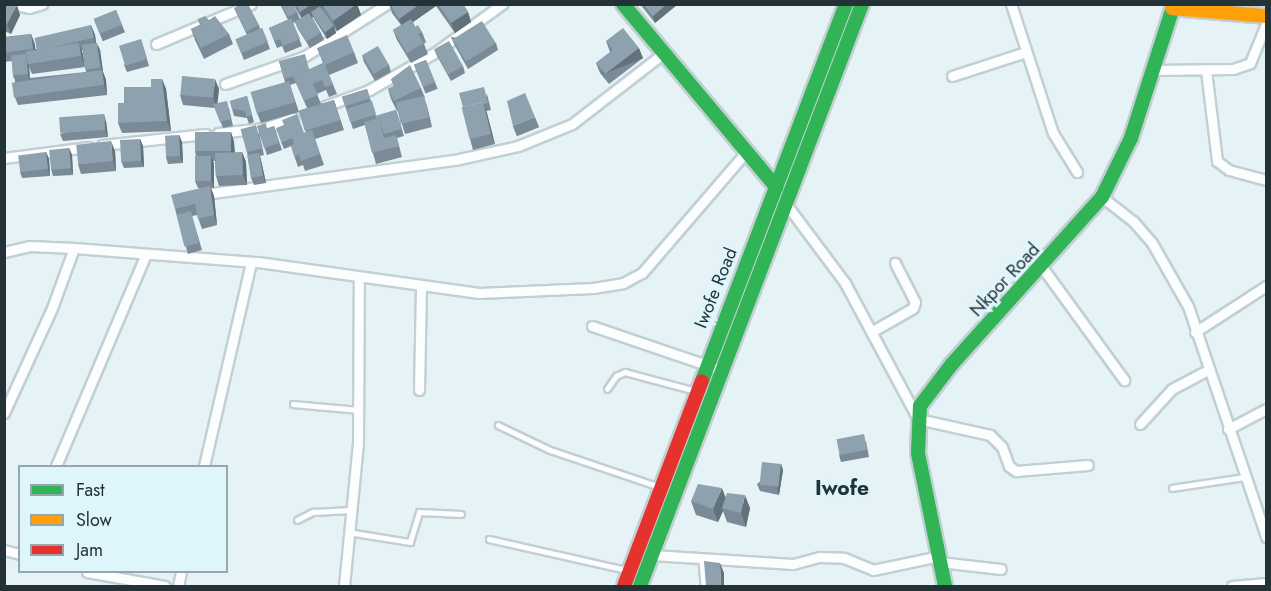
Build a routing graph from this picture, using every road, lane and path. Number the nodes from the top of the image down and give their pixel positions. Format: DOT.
graph roads {
  1 [pos="12,4"];
  2 [pos="42,4"];
  3 [pos="251,4"];
  4 [pos="387,4"];
  5 [pos="502,4"];
  6 [pos="623,4"];
  7 [pos="846,4"];
  8 [pos="862,4"];
  9 [pos="1011,4"];
  10 [pos="1173,6"];
  11 [pos="1266,16"];
  12 [pos="1266,24"];
  13 [pos="156,44"];
  14 [pos="1026,52"];
  15 [pos="664,53"];
  16 [pos="1153,70"];
  17 [pos="1206,70"];
  18 [pos="952,76"];
  19 [pos="225,84"];
  20 [pos="316,110"];
  21 [pos="306,113"];
  22 [pos="747,151"];
  23 [pos="4,158"];
  24 [pos="1077,172"];
  25 [pos="1266,180"];
  26 [pos="776,187"];
  27 [pos="212,193"];
  28 [pos="1102,197"];
  29 [pos="786,204"];
  30 [pos="74,248"];
  31 [pos="4,252"];
  32 [pos="145,256"];
  33 [pos="251,262"];
  34 [pos="895,263"];
  35 [pos="1042,267"];
  36 [pos="360,278"];
  37 [pos="420,286"];
  38 [pos="1266,286"];
  39 [pos="592,326"];
  40 [pos="871,332"];
  41 [pos="1195,332"];
  42 [pos="706,363"];
  43 [pos="1207,370"];
  44 [pos="724,371"];
  45 [pos="1125,380"];
  46 [pos="9,387"];
  47 [pos="607,389"];
  48 [pos="419,390"];
  49 [pos="699,391"];
  50 [pos="293,404"];
  51 [pos="359,410"];
  52 [pos="1266,410"];
  53 [pos="4,413"];
  54 [pos="918,419"];
  55 [pos="1140,424"];
  56 [pos="498,425"];
  57 [pos="1228,429"];
  58 [pos="56,465"];
  59 [pos="204,465"];
  60 [pos="1088,465"];
  61 [pos="1245,477"];
  62 [pos="662,488"];
  63 [pos="1172,488"];
  64 [pos="351,510"];
  65 [pos="461,514"];
  66 [pos="297,520"];
  67 [pos="1266,531"];
  68 [pos="348,532"];
  69 [pos="489,539"];
  70 [pos="652,555"];
  71 [pos="940,559"];
  72 [pos="702,561"];
  73 [pos="1001,569"];
  74 [pos="630,570"];
  75 [pos="93,573"];
  76 [pos="1266,583"];
  77 [pos="165,586"];
  78 [pos="344,586"];
  79 [pos="624,586"];
  80 [pos="640,586"];
  81 [pos="704,586"];
  82 [pos="945,586"];
  83 [pos="1233,586"];
  1 -- 2 [label="street"];
  3 -- 13 [label="street"];
  4 -- 19 [label="street"];
  5 -- 20 [label="street"];
  6 -- 15 [label="street"];
  7 -- 26 [label="street, Iwofe Road"];
  8 -- 29 [label="street, Iwofe Road"];
  9 -- 14 [label="street"];
  10 -- 11 [label="street"];
  10 -- 16 [label="street, Nkpor Road"];
  12 -- 17 [label="street"];
  14 -- 18 [label="street"];
  14 -- 24 [label="street"];
  15 -- 22 [label="street"];
  15 -- 27 [label="street"];
  16 -- 17 [label="street"];
  16 -- 28 [label="street, Nkpor Road"];
  17 -- 25 [label="street"];
  21 -- 23 [label="street"];
  22 -- 26 [label="street"];
  22 -- 37 [label="street"];
  26 -- 42 [label="street, Iwofe Road"];
  28 -- 35 [label="street, Nkpor Road"];
  28 -- 41 [label="street"];
  29 -- 40 [label="street"];
  29 -- 44 [label="street, Iwofe Road"];
  30 -- 31 [label="street"];
  30 -- 32 [label="street"];
  30 -- 46 [label="street"];
  32 -- 33 [label="street"];
  32 -- 58 [label="street"];
  33 -- 36 [label="street"];
  33 -- 59 [label="street"];
  34 -- 40 [label="street"];
  35 -- 45 [label="street"];
  35 -- 54 [label="street, Nkpor Road"];
  36 -- 37 [label="street"];
  36 -- 51 [label="street"];
  37 -- 48 [label="street"];
  38 -- 41 [label="street"];
  39 -- 42 [label="street"];
  40 -- 54 [label="street"];
  41 -- 43 [label="street"];
  42 -- 44 [label="street"];
  42 -- 49 [label="street, Iwofe Road"];
  43 -- 55 [label="street"];
  43 -- 57 [label="street"];
  44 -- 70 [label="street, Iwofe Road"];
  46 -- 53 [label="street"];
  47 -- 49 [label="lane"];
  49 -- 62 [label="street, Iwofe Road"];
  50 -- 51 [label="lane"];
  51 -- 64 [label="street"];
  52 -- 57 [label="street"];
  54 -- 60 [label="street"];
  54 -- 71 [label="street, Nkpor Road"];
  56 -- 62 [label="lane"];
  57 -- 61 [label="street"];
  61 -- 63 [label="lane"];
  61 -- 67 [label="street"];
  62 -- 74 [label="street, Iwofe Road"];
  64 -- 66 [label="lane"];
  64 -- 68 [label="street"];
  65 -- 68 [label="lane"];
  68 -- 78 [label="street"];
  69 -- 74 [label="lane"];
  70 -- 72 [label="street"];
  70 -- 80 [label="street, Iwofe Road"];
  71 -- 72 [label="street"];
  71 -- 73 [label="street"];
  71 -- 82 [label="street, Nkpor Road"];
  72 -- 81 [label="lane"];
  74 -- 79 [label="street, Iwofe Road"];
  75 -- 77 [label="street"];
  76 -- 83 [label="street"];
}
